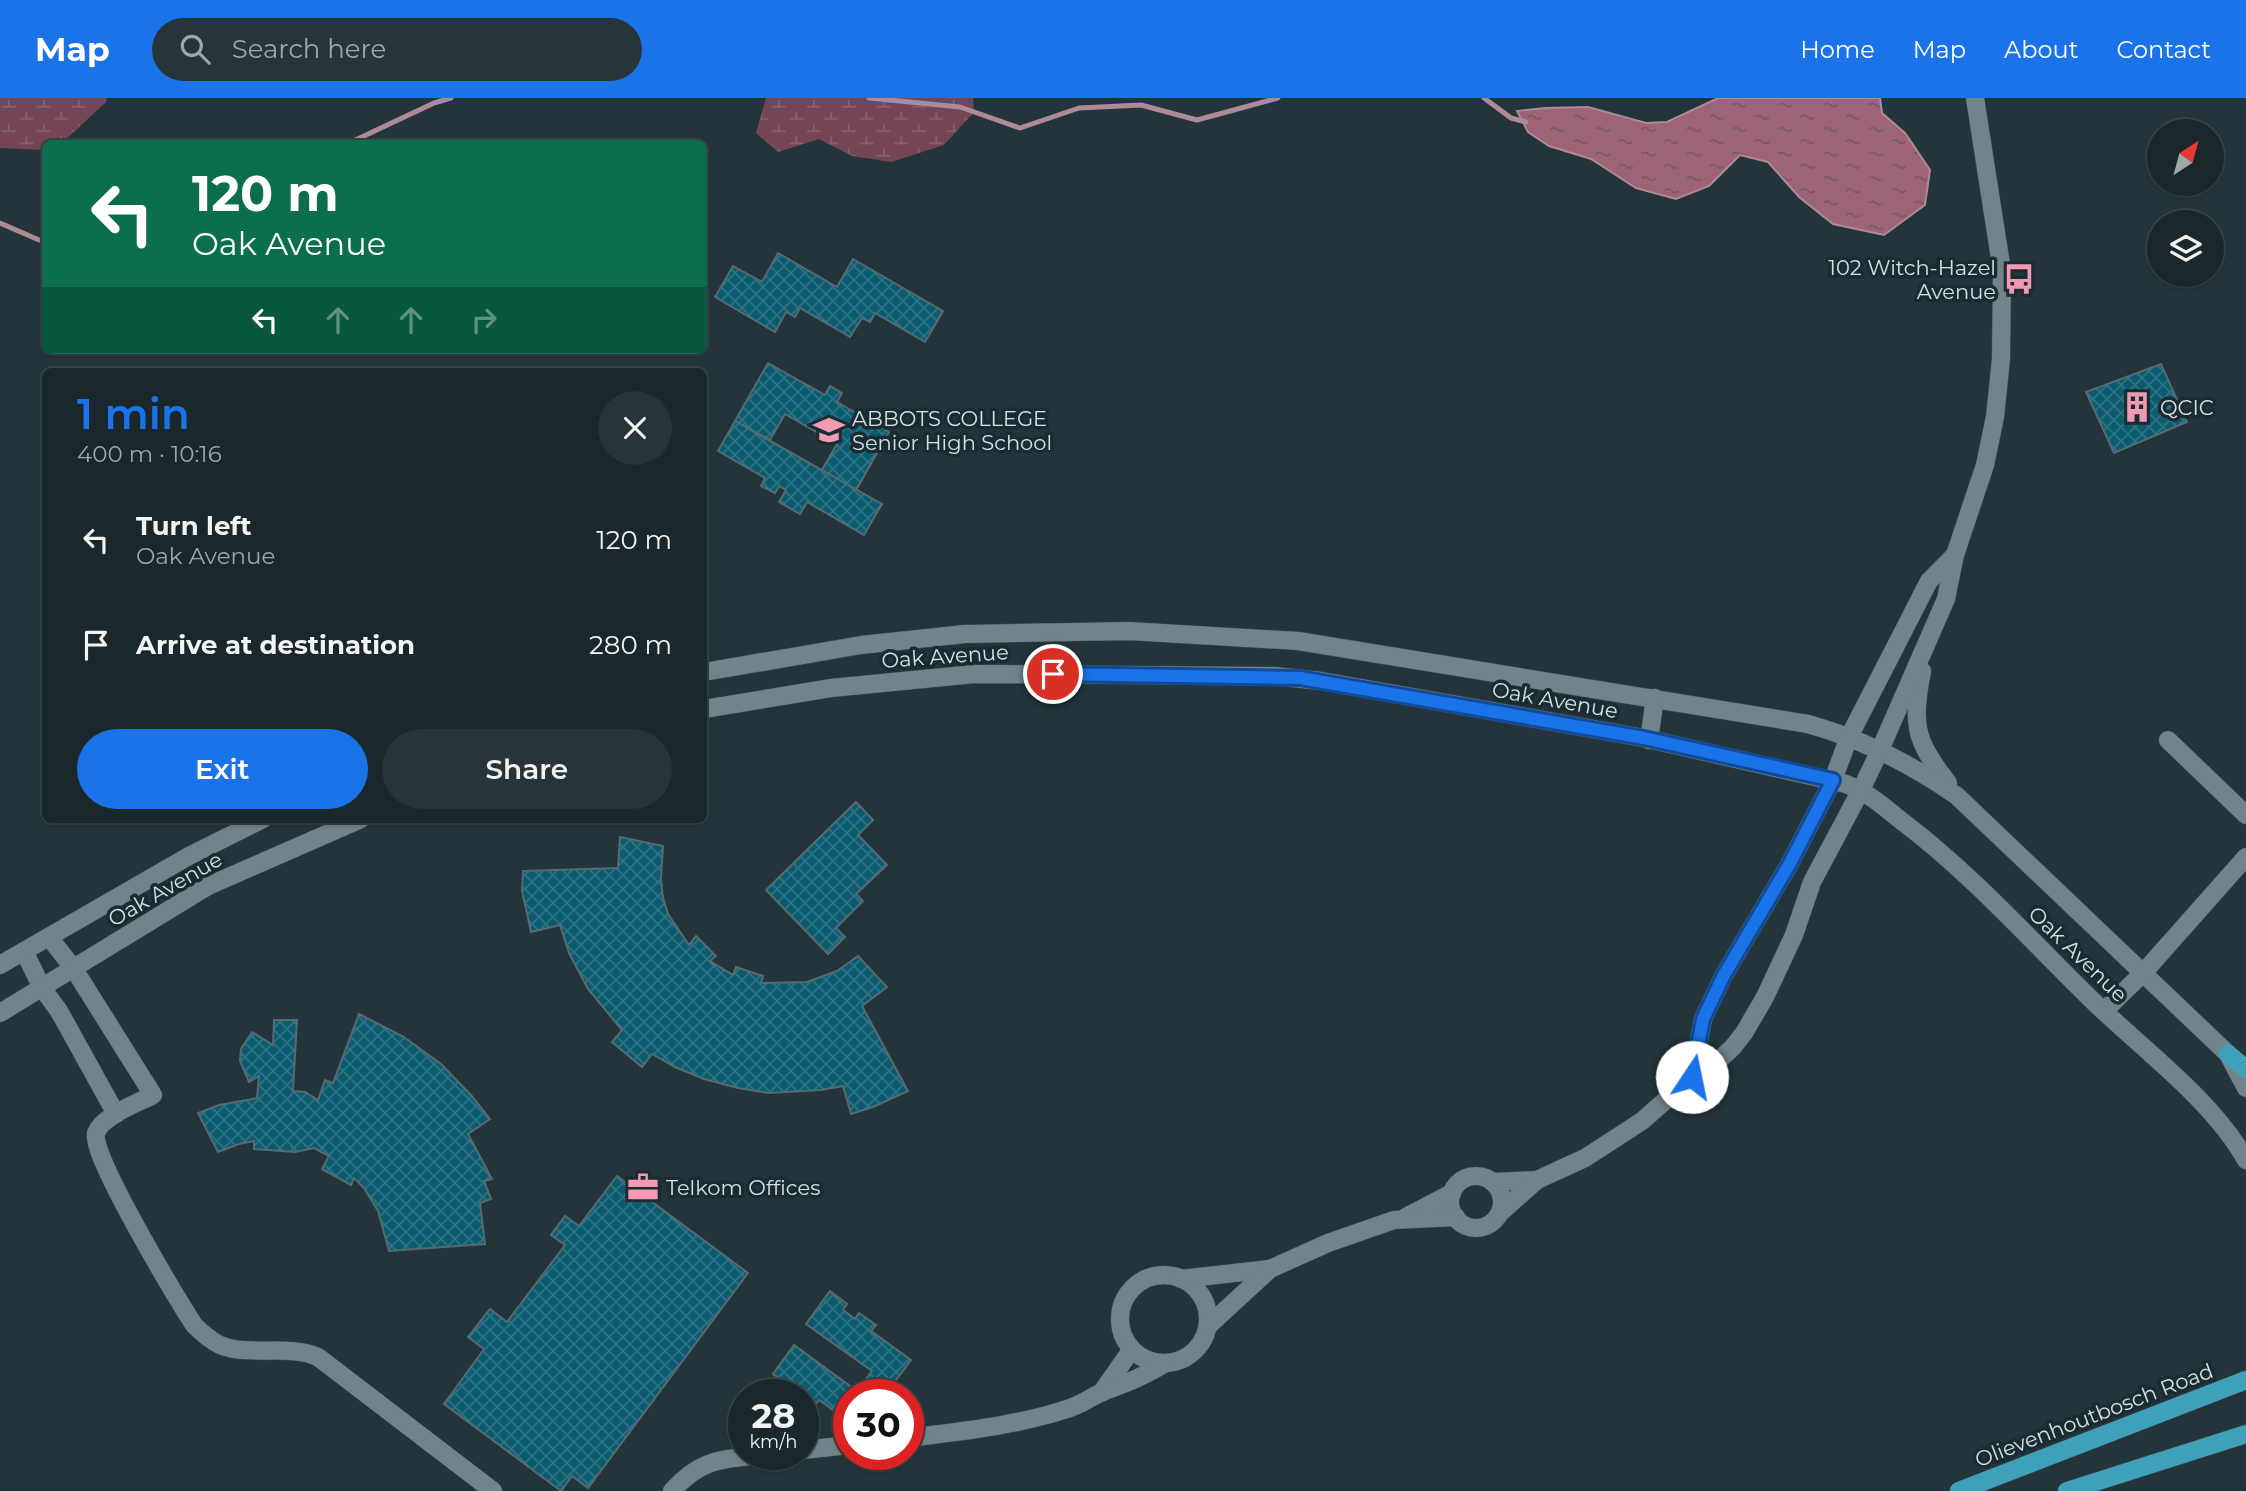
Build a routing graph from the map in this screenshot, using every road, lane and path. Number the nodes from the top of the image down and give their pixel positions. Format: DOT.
graph roads {
  1 [pos="1975,98"];
  2 [pos="1955,555"];
  3 [pos="1927,643"];
  4 [pos="707,671"];
  5 [pos="1655,698"];
  6 [pos="707,709"];
  7 [pos="1849,737"];
  8 [pos="1649,740"];
  9 [pos="2168,740"];
  10 [pos="1880,750"];
  11 [pos="1833,780"];
  12 [pos="1861,790"];
  13 [pos="1957,796"];
  14 [pos="2246,815"];
  15 [pos="255,823"];
  16 [pos="351,823"];
  17 [pos="2246,857"];
  18 [pos="49,937"];
  19 [pos="24,951"];
  20 [pos="0,965"];
  21 [pos="74,969"];
  22 [pos="2144,972"];
  23 [pos="42,988"];
  24 [pos="2104,1011"];
  25 [pos="0,1013"];
  26 [pos="2228,1054"];
  27 [pos="2246,1069"];
  28 [pos="1692,1077"];
  29 [pos="2246,1088"];
  30 [pos="116,1114"];
  31 [pos="2246,1160"];
  32 [pos="1537,1180"];
  33 [pos="1492,1182"];
  34 [pos="1452,1193"];
  35 [pos="1500,1213"];
  36 [pos="1456,1217"];
  37 [pos="1403,1218"];
  38 [pos="1270,1269"];
  39 [pos="1181,1279"];
  40 [pos="1208,1326"];
  41 [pos="1132,1349"];
  42 [pos="1164,1364"];
  43 [pos="2246,1380"];
  44 [pos="1102,1392"];
  45 [pos="2246,1434"];
  46 [pos="924,1436"];
  47 [pos="728,1461"];
  48 [pos="494,1491"];
  49 [pos="672,1491"];
  50 [pos="1959,1491"];
  51 [pos="2067,1491"];
  1 -- 2 [label="street"];
  2 -- 3 [label="street"];
  2 -- 7 [label="street"];
  3 -- 10 [label="street"];
  3 -- 13 [label="street"];
  4 -- 5 [label="street, Oak Avenue"];
  5 -- 7 [label="street, Oak Avenue"];
  5 -- 8 [label="street"];
  6 -- 8 [label="street, Oak Avenue"];
  7 -- 10 [label="street, Oak Avenue"];
  7 -- 11 [label="street"];
  8 -- 11 [label="street, Oak Avenue"];
  9 -- 14 [label="street"];
  10 -- 12 [label="street"];
  10 -- 13 [label="street, Oak Avenue"];
  11 -- 12 [label="street, Oak Avenue"];
  11 -- 28 [label="street"];
  12 -- 24 [label="street, Oak Avenue"];
  12 -- 28 [label="street"];
  13 -- 22 [label="street, Oak Avenue"];
  15 -- 18 [label="street, Oak Avenue"];
  16 -- 21 [label="street, Oak Avenue"];
  17 -- 22 [label="street"];
  18 -- 19 [label="street, Oak Avenue"];
  18 -- 21 [label="street"];
  19 -- 20 [label="street, Oak Avenue"];
  19 -- 23 [label="street"];
  21 -- 23 [label="street, Oak Avenue"];
  21 -- 30 [label="street"];
  22 -- 24 [label="street"];
  22 -- 26 [label="street, Oak Avenue"];
  23 -- 25 [label="street, Oak Avenue"];
  23 -- 30 [label="street"];
  24 -- 31 [label="street, Oak Avenue"];
  26 -- 27 [label="main road"];
  26 -- 29 [label="street, Oak Avenue"];
  28 -- 32 [label="street"];
  30 -- 48 [label="street"];
  32 -- 33 [label="street"];
  32 -- 35 [label="street"];
  33 -- 34 [label="street"];
  33 -- 35 [label="street"];
  34 -- 36 [label="street"];
  34 -- 37 [label="street"];
  35 -- 36 [label="street"];
  36 -- 37 [label="street"];
  37 -- 38 [label="street"];
  38 -- 39 [label="street"];
  38 -- 40 [label="street"];
  39 -- 40 [label="street"];
  39 -- 41 [label="street"];
  40 -- 42 [label="street"];
  41 -- 42 [label="street"];
  41 -- 44 [label="street"];
  42 -- 44 [label="street"];
  43 -- 50 [label="main road, Olievenhoutbosch Road"];
  44 -- 46 [label="street"];
  45 -- 51 [label="main road"];
  47 -- 49 [label="street"];
}
